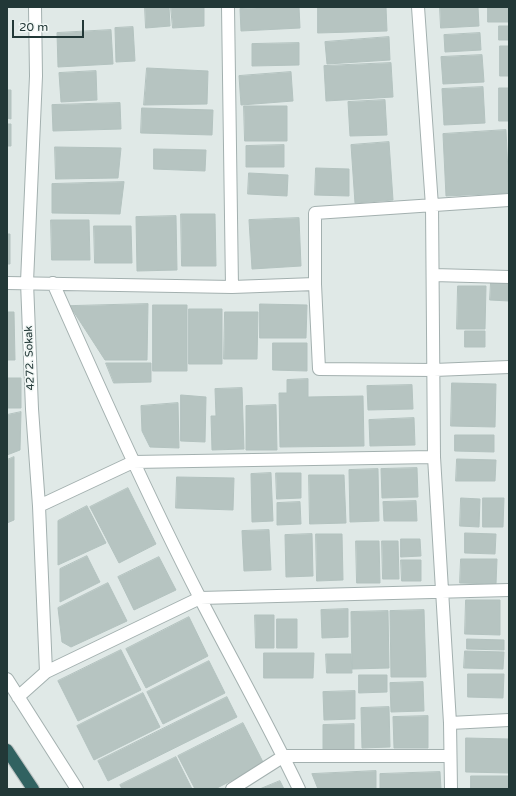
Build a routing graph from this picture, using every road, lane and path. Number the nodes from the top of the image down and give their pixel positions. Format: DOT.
graph roads {
  1 [pos="35,7"];
  2 [pos="228,7"];
  3 [pos="418,7"];
  4 [pos="509,200"];
  5 [pos="432,206"];
  6 [pos="433,276"];
  7 [pos="509,277"];
  8 [pos="27,282"];
  9 [pos="7,283"];
  10 [pos="53,283"];
  11 [pos="315,284"];
  12 [pos="232,287"];
  13 [pos="509,366"];
  14 [pos="434,370"];
  15 [pos="434,457"];
  16 [pos="133,462"];
  17 [pos="39,506"];
  18 [pos="509,590"];
  19 [pos="443,592"];
  20 [pos="200,598"];
  21 [pos="46,672"];
  22 [pos="7,679"];
  23 [pos="18,697"];
  24 [pos="509,720"];
  25 [pos="450,723"];
  26 [pos="7,750"];
  27 [pos="284,756"];
  28 [pos="450,756"];
  29 [pos="33,789"];
  30 [pos="77,789"];
  31 [pos="232,789"];
  32 [pos="300,789"];
  33 [pos="451,789"];
  1 -- 8 [label="street, 4272. Sokak"];
  2 -- 12 [label="street"];
  3 -- 5 [label="street"];
  4 -- 5 [label="street"];
  5 -- 6 [label="street"];
  5 -- 11 [label="street"];
  6 -- 7 [label="street"];
  6 -- 14 [label="street"];
  8 -- 9 [label="street"];
  8 -- 10 [label="street"];
  8 -- 17 [label="street, 4272. Sokak"];
  10 -- 12 [label="street"];
  10 -- 16 [label="street"];
  11 -- 12 [label="street"];
  11 -- 14 [label="street"];
  13 -- 14 [label="street"];
  14 -- 15 [label="street"];
  15 -- 16 [label="street"];
  15 -- 19 [label="street"];
  16 -- 17 [label="street"];
  16 -- 20 [label="street"];
  17 -- 21 [label="street, 4272. Sokak"];
  18 -- 19 [label="street"];
  19 -- 20 [label="street"];
  19 -- 25 [label="street"];
  20 -- 21 [label="street"];
  20 -- 27 [label="street"];
  21 -- 23 [label="street"];
  22 -- 23 [label="street"];
  23 -- 30 [label="street"];
  24 -- 25 [label="street"];
  25 -- 28 [label="street"];
  26 -- 29 [label="highway"];
  27 -- 28 [label="street"];
  27 -- 31 [label="street"];
  27 -- 32 [label="street"];
  28 -- 33 [label="street"];
}
